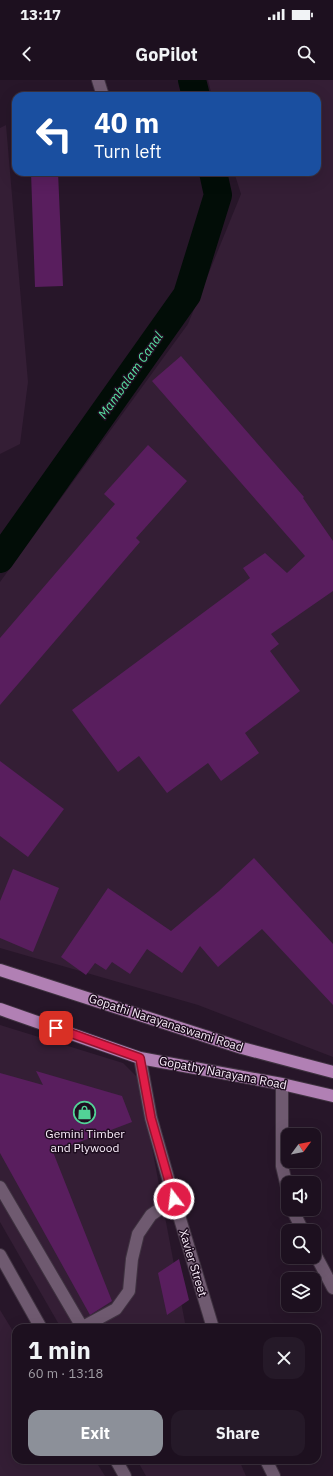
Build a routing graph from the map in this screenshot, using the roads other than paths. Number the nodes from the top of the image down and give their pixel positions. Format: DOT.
graph roads {
  1 [pos="98,80"];
  2 [pos="102,92"];
  3 [pos="0,970"];
  4 [pos="0,1009"];
  5 [pos="140,1058"];
  6 [pos="333,1072"];
  7 [pos="282,1084"];
  8 [pos="333,1096"];
  9 [pos="284,1176"];
  10 [pos="0,1187"];
  11 [pos="174,1199"];
  12 [pos="0,1255"];
  13 [pos="320,1264"];
  14 [pos="333,1288"];
  15 [pos="39,1324"];
  16 [pos="79,1324"];
  17 [pos="88,1324"];
  18 [pos="212,1324"];
  19 [pos="118,1464"];
  20 [pos="268,1464"];
  21 [pos="125,1476"];
  22 [pos="274,1476"];
  1 -- 2 [label="street"];
  3 -- 6 [label="main road, Gopathi Narayanaswami Road"];
  4 -- 5 [label="main road, Gopathy Narayana Road"];
  5 -- 7 [label="main road, Gopathy Narayana Road"];
  5 -- 11 [label="street, Xavier Street"];
  7 -- 8 [label="main road, Gopathy Narayana Road"];
  7 -- 9 [label="street"];
  10 -- 16 [label="street"];
  11 -- 17 [label="street"];
  11 -- 18 [label="street, Xavier Street"];
  12 -- 15 [label="street"];
  13 -- 14 [label="street"];
  19 -- 21 [label="street"];
  20 -- 22 [label="street"];
}
